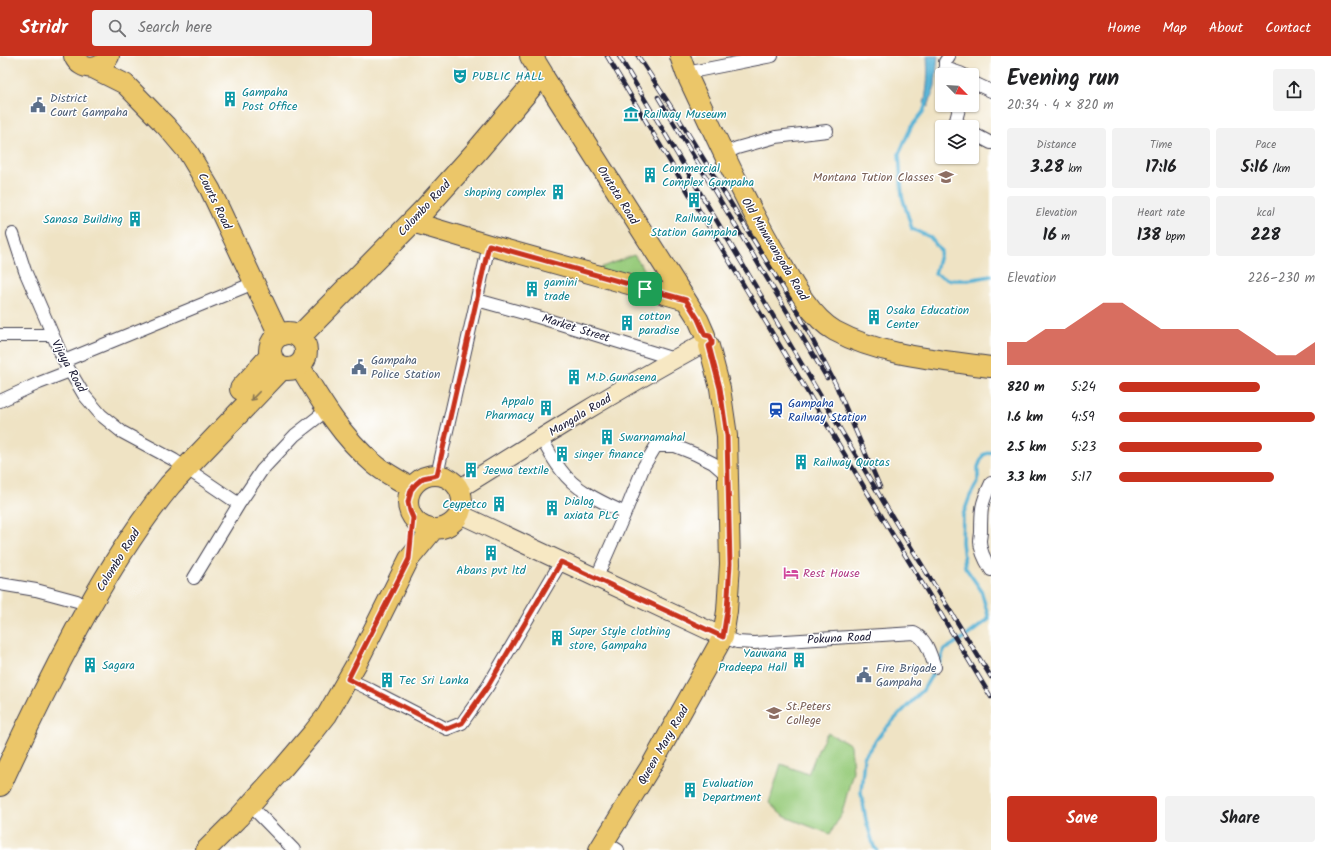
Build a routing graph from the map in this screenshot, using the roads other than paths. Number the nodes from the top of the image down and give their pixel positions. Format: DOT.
graph roads {
  1 [pos="74,56"];
  2 [pos="109,56"];
  3 [pos="112,56"];
  4 [pos="531,56"];
  5 [pos="772,56"];
  6 [pos="949,56"];
  7 [pos="683,65"];
  8 [pos="93,68"];
  9 [pos="946,68"];
  10 [pos="542,74"];
  11 [pos="125,84"];
  12 [pos="979,85"];
  13 [pos="991,91"];
  14 [pos="827,131"];
  15 [pos="979,137"];
  16 [pos="991,143"];
  17 [pos="723,154"];
  18 [pos="412,222"];
  19 [pos="13,234"];
  20 [pos="489,245"];
  21 [pos="254,283"];
  22 [pos="477,300"];
  23 [pos="686,300"];
  24 [pos="0,335"];
  25 [pos="52,335"];
  26 [pos="289,336"];
  27 [pos="705,342"];
  28 [pos="674,359"];
  29 [pos="284,363"];
  30 [pos="67,366"];
  31 [pos="991,367"];
  32 [pos="0,401"];
  33 [pos="327,410"];
  34 [pos="541,438"];
  35 [pos="179,464"];
  36 [pos="437,475"];
  37 [pos="728,476"];
  38 [pos="991,483"];
  39 [pos="412,488"];
  40 [pos="460,489"];
  41 [pos="239,504"];
  42 [pos="625,513"];
  43 [pos="460,514"];
  44 [pos="413,518"];
  45 [pos="433,530"];
  46 [pos="409,559"];
  47 [pos="561,562"];
  48 [pos="991,570"];
  49 [pos="194,578"];
  50 [pos="596,579"];
  51 [pos="0,584"];
  52 [pos="83,604"];
  53 [pos="723,637"];
  54 [pos="935,667"];
  55 [pos="348,679"];
  56 [pos="0,753"];
  57 [pos="0,785"];
  58 [pos="250,805"];
  59 [pos="607,847"];
  60 [pos="206,850"];
  61 [pos="294,850"];
  1 -- 8 [label="main road, Courts Road"];
  2 -- 8 [label="main road"];
  3 -- 11 [label="main road, Courts Road"];
  4 -- 10 [label="highway, Orutota Road"];
  5 -- 7 [label="street"];
  6 -- 9 [label="street"];
  7 -- 17 [label="main road, Old Minuwangoda Road"];
  8 -- 11 [label="main road, Courts Road"];
  10 -- 18 [label="highway, Colombo Road"];
  10 -- 23 [label="main road, Orutota Road"];
  11 -- 21 [label="main road, Courts Road"];
  12 -- 13 [label="street"];
  14 -- 17 [label="street"];
  15 -- 16 [label="street"];
  17 -- 31 [label="main road, Old Minuwangoda Road"];
  18 -- 20 [label="main road"];
  18 -- 26 [label="highway, Colombo Road"];
  19 -- 25 [label="street, Vijaya Road"];
  20 -- 22 [label="street"];
  20 -- 23 [label="main road"];
  21 -- 26 [label="main road, Courts Road"];
  21 -- 30 [label="street"];
  22 -- 28 [label="street, Market Street"];
  22 -- 36 [label="street"];
  23 -- 27 [label="main road, Orutota Road"];
  24 -- 25 [label="street"];
  25 -- 30 [label="street, Vijaya Road"];
  26 -- 29 [label="highway, Colombo Road"];
  26 -- 29 [label="highway"];
  27 -- 28 [label="street, Mangala Road"];
  27 -- 37 [label="main road, Orutota Road"];
  28 -- 34 [label="street, Mangala Road"];
  29 -- 33 [label="main road"];
  29 -- 35 [label="highway, Colombo Road"];
  30 -- 32 [label="street"];
  30 -- 35 [label="street, Vijaya Road"];
  33 -- 39 [label="main road"];
  33 -- 41 [label="street"];
  34 -- 40 [label="street, Mangala Road"];
  34 -- 42 [label="street"];
  35 -- 41 [label="street, Vijaya Road"];
  35 -- 52 [label="highway, Colombo Road"];
  36 -- 39 [label="main road"];
  36 -- 40 [label="main road"];
  37 -- 42 [label="street"];
  37 -- 53 [label="main road, Orutota Road"];
  38 -- 48 [label="street"];
  39 -- 44 [label="main road"];
  40 -- 43 [label="main road"];
  41 -- 49 [label="street"];
  42 -- 50 [label="street"];
  43 -- 45 [label="main road"];
  43 -- 47 [label="street"];
  44 -- 45 [label="main road"];
  44 -- 46 [label="main road"];
  45 -- 46 [label="main road"];
  46 -- 55 [label="main road"];
  47 -- 50 [label="street"];
  47 -- 55 [label="street"];
  50 -- 53 [label="street"];
  51 -- 52 [label="street"];
  52 -- 56 [label="highway, Colombo Road"];
  52 -- 57 [label="highway, Colombo Road"];
  53 -- 54 [label="street, Pokuna Road"];
  53 -- 59 [label="main road, Queen Mary Road"];
  55 -- 58 [label="main road"];
  58 -- 60 [label="main road"];
  58 -- 61 [label="street"];
}
